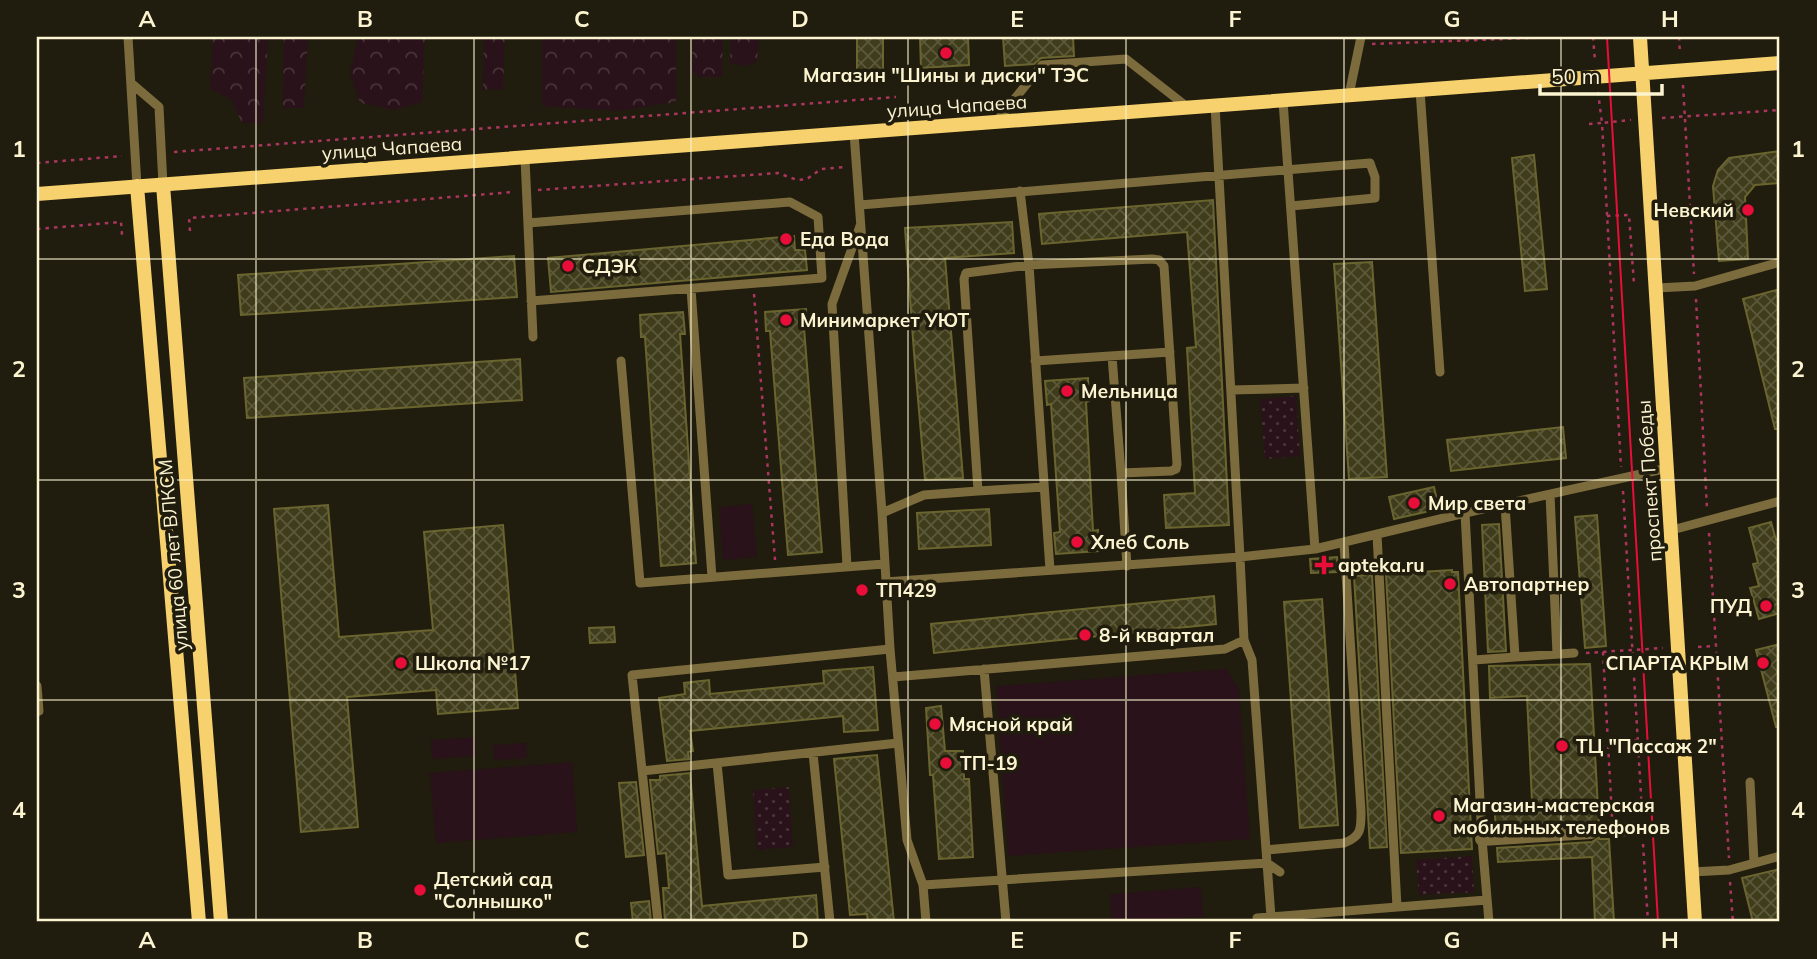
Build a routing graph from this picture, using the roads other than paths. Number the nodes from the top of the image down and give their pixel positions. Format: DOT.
graph roads {
  1 [pos="128,37"];
  2 [pos="1640,37"];
  3 [pos="1360,41"];
  4 [pos="1780,63"];
  5 [pos="1644,73"];
  6 [pos="131,83"];
  7 [pos="1420,90"];
  8 [pos="1349,95"];
  9 [pos="1283,100"];
  10 [pos="1215,105"];
  11 [pos="1188,108"];
  12 [pos="996,122"];
  13 [pos="854,133"];
  14 [pos="525,158"];
  15 [pos="1290,171"];
  16 [pos="1219,175"];
  17 [pos="163,185"];
  18 [pos="137,186"];
  19 [pos="1020,191"];
  20 [pos="37,194"];
  21 [pos="860,205"];
  22 [pos="1291,206"];
  23 [pos="861,221"];
  24 [pos="528,223"];
  25 [pos="1780,262"];
  26 [pos="1029,264"];
  27 [pos="1657,288"];
  28 [pos="691,289"];
  29 [pos="531,301"];
  30 [pos="533,337"];
  31 [pos="1170,352"];
  32 [pos="1112,356"];
  33 [pos="621,361"];
  34 [pos="1035,361"];
  35 [pos="1440,372"];
  36 [pos="1304,388"];
  37 [pos="1231,390"];
  38 [pos="1668,468"];
  39 [pos="1121,473"];
  40 [pos="1044,487"];
  41 [pos="978,491"];
  42 [pos="1549,494"];
  43 [pos="1780,501"];
  44 [pos="1504,505"];
  45 [pos="882,513"];
  46 [pos="1465,513"];
  47 [pos="1672,530"];
  48 [pos="1377,535"];
  49 [pos="1344,543"];
  50 [pos="1315,549"];
  51 [pos="1240,557"];
  52 [pos="884,564"];
  53 [pos="847,566"];
  54 [pos="1127,566"];
  55 [pos="1050,570"];
  56 [pos="712,577"];
  57 [pos="885,582"];
  58 [pos="1244,640"];
  59 [pos="890,649"];
  60 [pos="1574,653"];
  61 [pos="1557,654"];
  62 [pos="1514,656"];
  63 [pos="1474,660"];
  64 [pos="984,669"];
  65 [pos="893,677"];
  66 [pos="37,686"];
  67 [pos="37,712"];
  68 [pos="898,743"];
  69 [pos="813,753"];
  70 [pos="717,763"];
  71 [pos="642,771"];
  72 [pos="1750,782"];
  73 [pos="1643,828"];
  74 [pos="1613,830"];
  75 [pos="1591,832"];
  76 [pos="1482,839"];
  77 [pos="1266,849"];
  78 [pos="1780,856"];
  79 [pos="1267,863"];
  80 [pos="1754,863"];
  81 [pos="825,867"];
  82 [pos="1280,872"];
  83 [pos="1692,872"];
  84 [pos="1002,881"];
  85 [pos="923,885"];
  86 [pos="1487,900"];
  87 [pos="1397,907"];
  88 [pos="1271,917"];
  89 [pos="1257,918"];
  90 [pos="199,922"];
  91 [pos="221,922"];
  92 [pos="658,922"];
  93 [pos="830,922"];
  94 [pos="926,922"];
  95 [pos="1006,922"];
  96 [pos="1489,922"];
  97 [pos="1695,922"];
  1 -- 6 [label="lane"];
  2 -- 5 [label="street, проспект Победы"];
  3 -- 8 [label="lane"];
  4 -- 5 [label="street, улица Чапаева"];
  5 -- 7 [label="street, улица Чапаева"];
  5 -- 27 [label="street, проспект Победы"];
  6 -- 17 [label="lane"];
  6 -- 18 [label="lane"];
  7 -- 8 [label="street, улица Чапаева"];
  7 -- 35 [label="lane"];
  8 -- 9 [label="street, улица Чапаева"];
  9 -- 10 [label="street, улица Чапаева"];
  9 -- 15 [label="lane"];
  10 -- 11 [label="street, улица Чапаева"];
  10 -- 16 [label="lane"];
  11 -- 12 [label="street, улица Чапаева"];
  11 -- 12 [label="lane"];
  12 -- 13 [label="street, улица Чапаева"];
  13 -- 14 [label="street, улица Чапаева"];
  13 -- 21 [label="lane"];
  14 -- 17 [label="street, улица Чапаева"];
  14 -- 24 [label="lane"];
  15 -- 16 [label="lane"];
  15 -- 22 [label="lane"];
  15 -- 22 [label="lane"];
  16 -- 19 [label="lane"];
  16 -- 37 [label="lane"];
  17 -- 18 [label="street, улица Чапаева"];
  17 -- 91 [label="street, улица 60 лет ВЛКСМ"];
  18 -- 20 [label="street, улица Чапаева"];
  18 -- 90 [label="street, улица 60 лет ВЛКСМ"];
  19 -- 21 [label="lane"];
  19 -- 26 [label="lane"];
  21 -- 23 [label="lane"];
  22 -- 36 [label="lane"];
  23 -- 45 [label="lane"];
  23 -- 53 [label="lane"];
  24 -- 28 [label="lane"];
  24 -- 29 [label="lane"];
  25 -- 27 [label="lane"];
  26 -- 31 [label="lane"];
  26 -- 34 [label="lane"];
  26 -- 41 [label="lane"];
  27 -- 38 [label="street, проспект Победы"];
  28 -- 29 [label="lane"];
  28 -- 56 [label="lane"];
  29 -- 30 [label="lane"];
  31 -- 32 [label="lane"];
  31 -- 39 [label="lane"];
  32 -- 34 [label="lane"];
  32 -- 39 [label="lane"];
  33 -- 56 [label="lane"];
  34 -- 40 [label="lane"];
  36 -- 37 [label="lane"];
  36 -- 50 [label="lane"];
  37 -- 51 [label="lane"];
  38 -- 42 [label="lane"];
  38 -- 47 [label="street, проспект Победы"];
  39 -- 54 [label="lane"];
  40 -- 41 [label="lane"];
  40 -- 55 [label="lane"];
  41 -- 45 [label="lane"];
  42 -- 44 [label="lane"];
  42 -- 61 [label="lane"];
  43 -- 47 [label="lane"];
  44 -- 46 [label="lane"];
  44 -- 62 [label="lane"];
  45 -- 52 [label="lane"];
  46 -- 48 [label="lane"];
  46 -- 63 [label="lane"];
  47 -- 83 [label="street, проспект Победы"];
  48 -- 49 [label="lane"];
  48 -- 87 [label="lane"];
  49 -- 50 [label="lane"];
  49 -- 77 [label="lane"];
  50 -- 51 [label="lane"];
  51 -- 54 [label="lane"];
  51 -- 58 [label="lane"];
  52 -- 53 [label="lane"];
  52 -- 57 [label="lane"];
  53 -- 56 [label="lane"];
  54 -- 55 [label="lane"];
  55 -- 57 [label="lane"];
  57 -- 59 [label="lane"];
  58 -- 64 [label="lane"];
  58 -- 77 [label="lane"];
  59 -- 65 [label="lane"];
  59 -- 71 [label="lane"];
  60 -- 61 [label="lane"];
  61 -- 62 [label="lane"];
  62 -- 63 [label="lane"];
  63 -- 76 [label="lane"];
  64 -- 65 [label="lane"];
  64 -- 84 [label="lane"];
  65 -- 68 [label="lane"];
  66 -- 67 [label="lane"];
  68 -- 69 [label="lane"];
  68 -- 85 [label="lane"];
  69 -- 70 [label="lane"];
  69 -- 81 [label="lane"];
  70 -- 71 [label="lane"];
  70 -- 81 [label="lane"];
  71 -- 92 [label="lane"];
  72 -- 80 [label="lane"];
  73 -- 74 [label="street"];
  75 -- 76 [label="street"];
  76 -- 86 [label="lane"];
  77 -- 79 [label="lane"];
  78 -- 80 [label="lane"];
  79 -- 82 [label="lane"];
  79 -- 84 [label="lane"];
  79 -- 88 [label="lane"];
  80 -- 83 [label="lane"];
  81 -- 93 [label="lane"];
  83 -- 97 [label="street, проспект Победы"];
  84 -- 85 [label="lane"];
  84 -- 95 [label="lane"];
  85 -- 94 [label="lane"];
  86 -- 87 [label="lane"];
  86 -- 96 [label="lane"];
  87 -- 88 [label="lane"];
  88 -- 89 [label="lane"];
}
